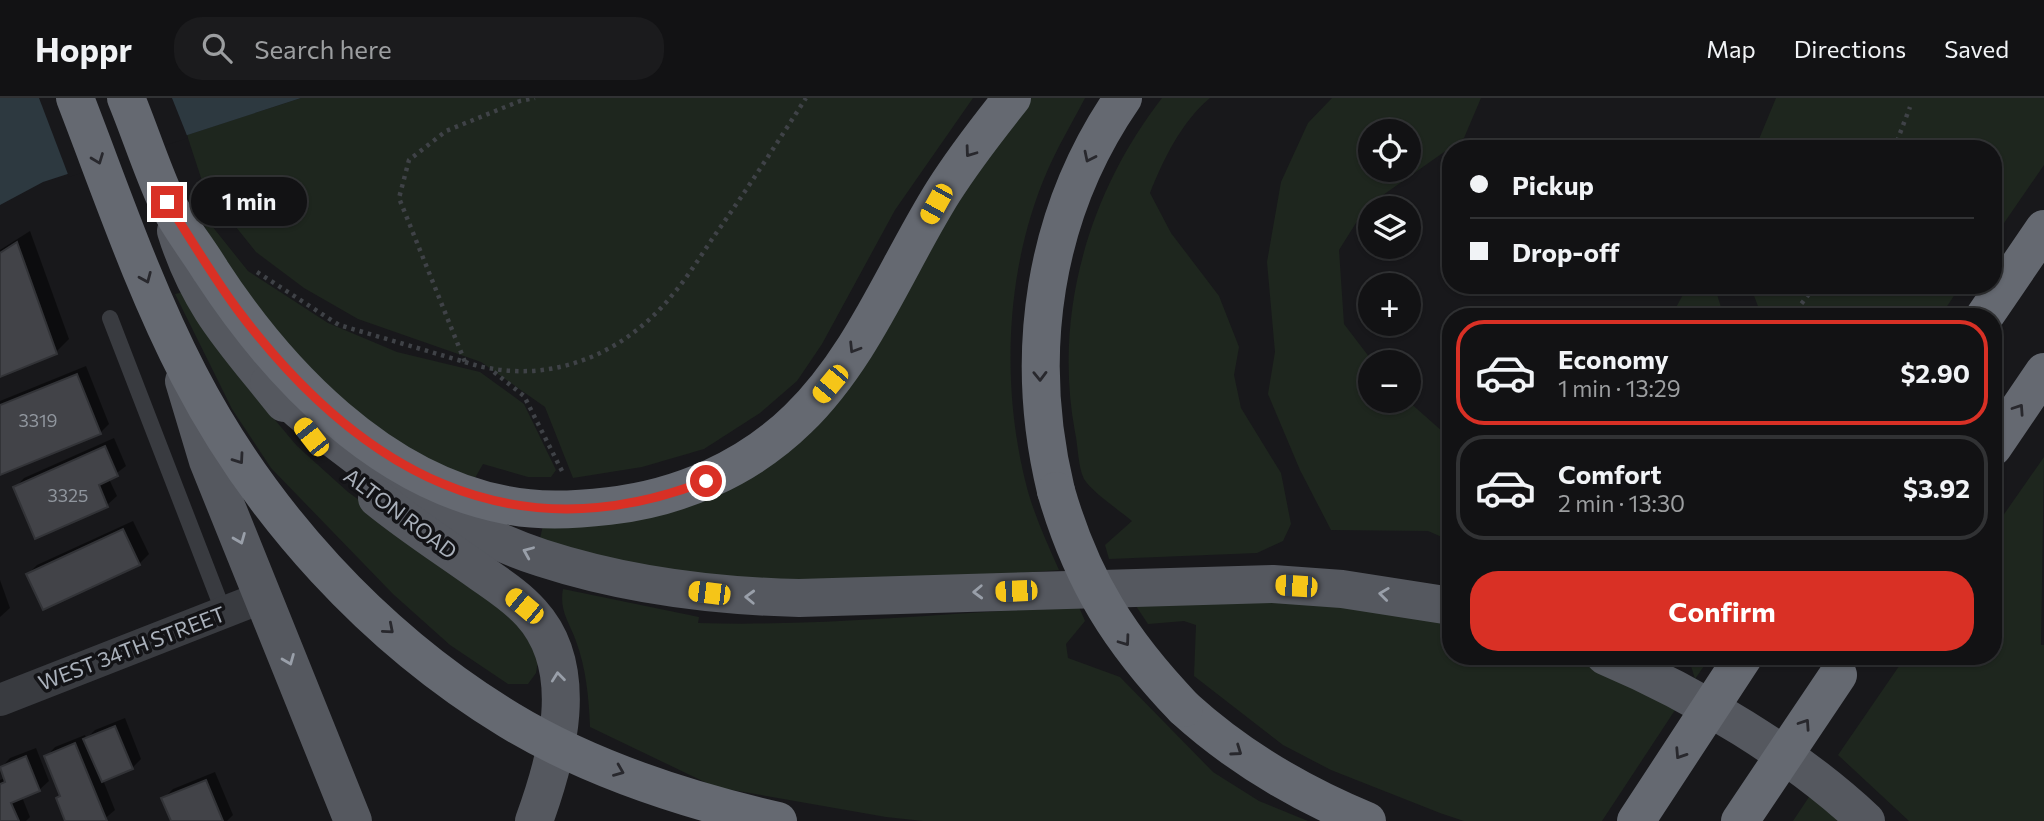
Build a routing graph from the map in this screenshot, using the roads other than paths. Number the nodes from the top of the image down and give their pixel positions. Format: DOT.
graph roads {
  1 [pos="75,98"];
  2 [pos="126,98"];
  3 [pos="1012,98"];
  4 [pos="1123,98"];
  5 [pos="167,202"];
  6 [pos="2044,229"];
  7 [pos="2002,291"];
  8 [pos="110,317"];
  9 [pos="170,336"];
  10 [pos="2044,372"];
  11 [pos="269,383"];
  12 [pos="2002,434"];
  13 [pos="263,597"];
  14 [pos="1442,605"];
  15 [pos="224,613"];
  16 [pos="1623,665"];
  17 [pos="1738,665"];
  18 [pos="1844,666"];
  19 [pos="0,700"];
  20 [pos="556,745"];
  21 [pos="353,821"];
  22 [pos="534,821"];
  23 [pos="778,821"];
  24 [pos="1367,821"];
  25 [pos="1636,821"];
  26 [pos="1740,821"];
  27 [pos="1866,821"];
  1 -- 9 [label="highway, one-way"];
  2 -- 5 [label="highway, ALTON ROAD"];
  3 -- 5 [label="highway, one-way"];
  4 -- 24 [label="highway, one-way, bridge"];
  5 -- 11 [label="main road, ALTON ROAD"];
  6 -- 7 [label="highway"];
  8 -- 15 [label="lane"];
  9 -- 13 [label="main road, one-way"];
  9 -- 20 [label="highway, one-way"];
  12 -- 10 [label="highway, one-way"];
  14 -- 11 [label="main road, one-way"];
  20 -- 11 [label="main road, ALTON ROAD, one-way"];
  13 -- 15 [label="street, WEST 34TH STREET"];
  13 -- 21 [label="main road, one-way"];
  15 -- 19 [label="street, WEST 34TH STREET"];
  16 -- 27 [label="main road"];
  17 -- 25 [label="highway, one-way, bridge"];
  26 -- 18 [label="highway, one-way, bridge"];
  20 -- 22 [label="main road, ALTON ROAD"];
  20 -- 23 [label="highway, one-way"];
}
